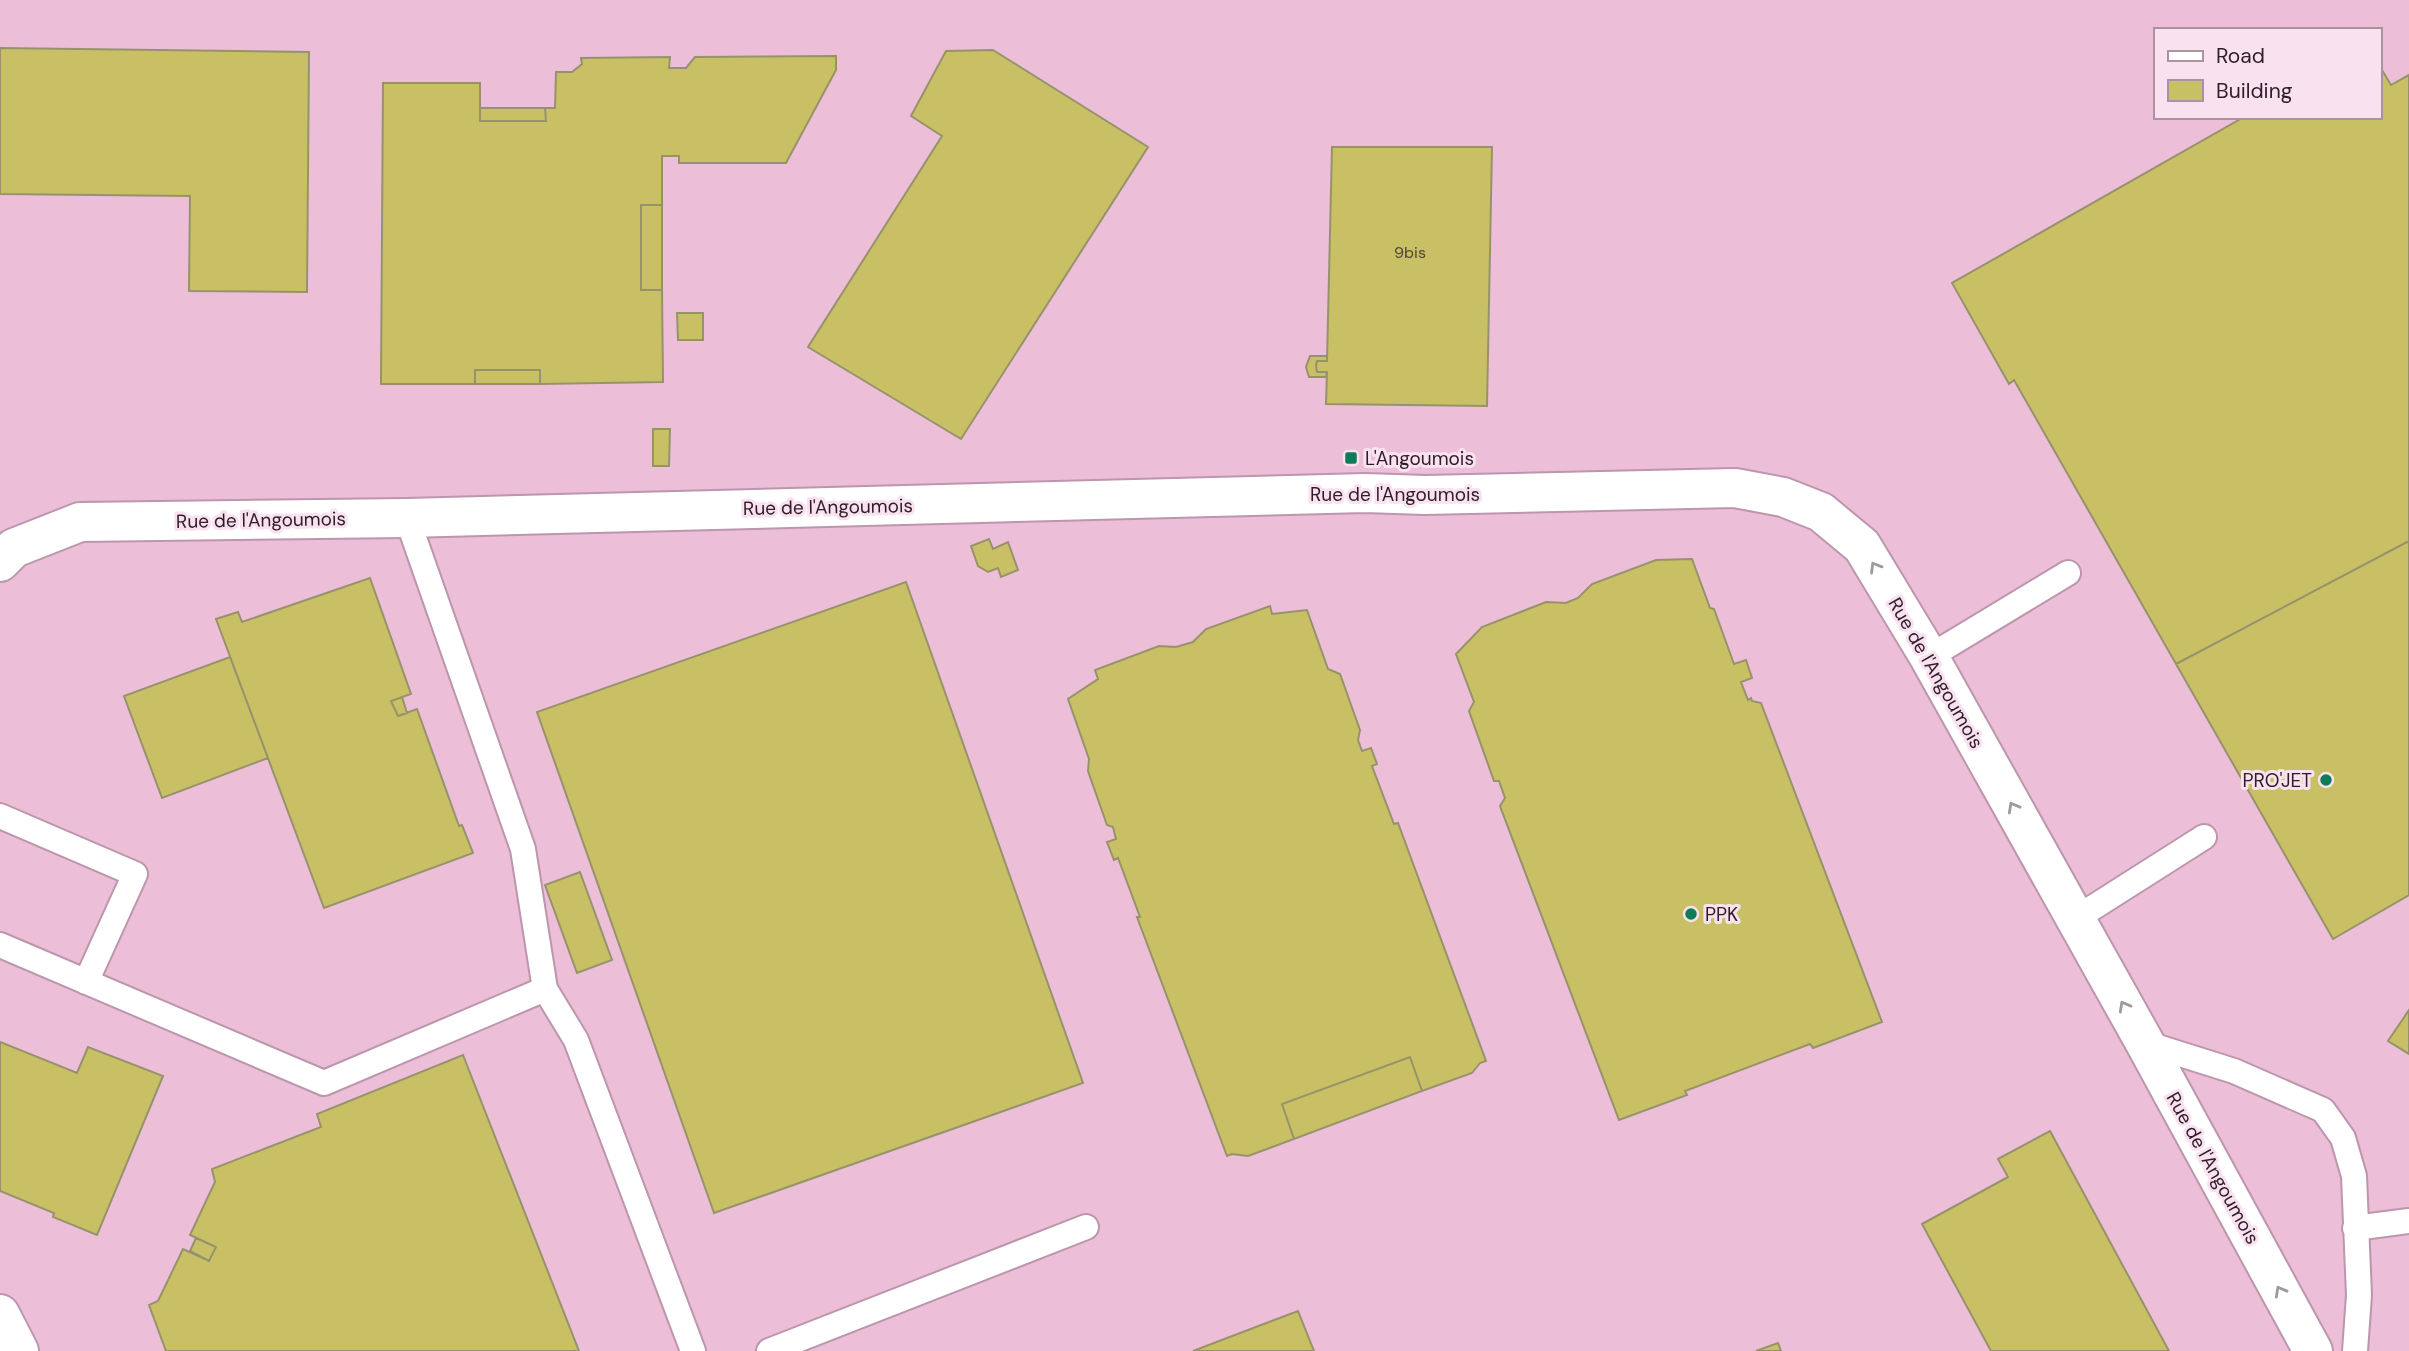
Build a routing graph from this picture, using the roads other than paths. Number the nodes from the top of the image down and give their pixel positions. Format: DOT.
graph roads {
  1 [pos="407,518"];
  2 [pos="0,562"];
  3 [pos="2068,573"];
  4 [pos="1929,657"];
  5 [pos="0,816"];
  6 [pos="2204,837"];
  7 [pos="2076,919"];
  8 [pos="0,945"];
  9 [pos="86,982"];
  10 [pos="545,989"];
  11 [pos="2145,1043"];
  12 [pos="2409,1220"];
  13 [pos="1086,1227"];
  14 [pos="2355,1228"];
  15 [pos="0,1314"];
  16 [pos="19,1351"];
  17 [pos="693,1351"];
  18 [pos="769,1351"];
  19 [pos="2313,1351"];
  20 [pos="2355,1351"];
  1 -- 2 [label="street, Rue de l'Angoumois"];
  4 -- 1 [label="street, Rue de l'Angoumois, one-way"];
  1 -- 10 [label="lane"];
  3 -- 4 [label="lane"];
  7 -- 4 [label="street, Rue de l'Angoumois, one-way"];
  5 -- 9 [label="lane"];
  6 -- 7 [label="lane"];
  11 -- 7 [label="street, Rue de l'Angoumois, one-way"];
  8 -- 9 [label="lane"];
  9 -- 10 [label="lane"];
  10 -- 17 [label="lane"];
  11 -- 14 [label="lane"];
  19 -- 11 [label="street, Rue de l'Angoumois, one-way"];
  12 -- 14 [label="lane"];
  13 -- 18 [label="lane"];
  14 -- 20 [label="lane"];
  15 -- 16 [label="street"];
}
